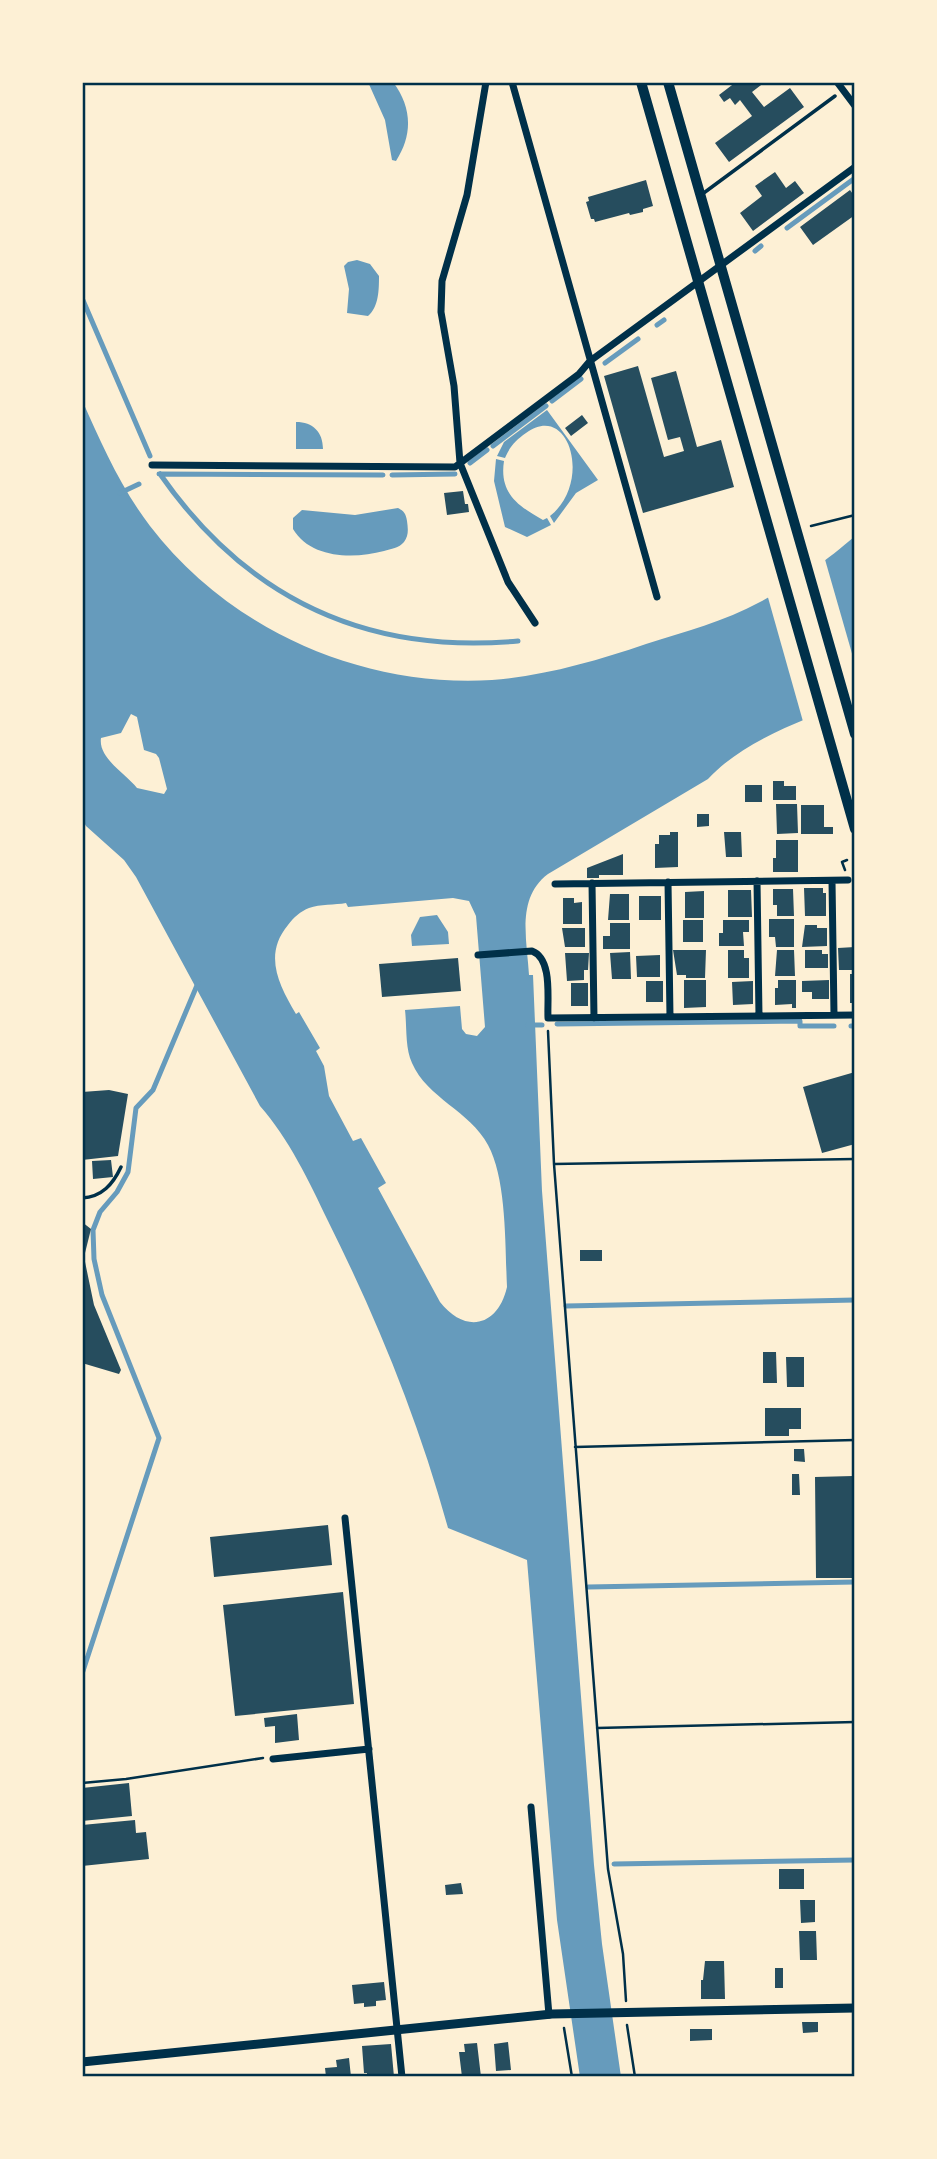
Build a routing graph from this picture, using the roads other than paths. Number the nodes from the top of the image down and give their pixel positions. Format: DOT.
graph roads {
  1 [pos="486,82"];
  2 [pos="512,82"];
  3 [pos="641,82"];
  4 [pos="668,82"];
  5 [pos="837,82"];
  6 [pos="835,96"];
  7 [pos="855,106"];
  8 [pos="855,167"];
  9 [pos="701,195"];
  10 [pos="722,265"];
  11 [pos="699,282"];
  12 [pos="590,361"];
  13 [pos="460,463"];
  14 [pos="152,465"];
  15 [pos="657,597"];
  16 [pos="535,623"];
  17 [pos="855,734"];
  18 [pos="855,829"];
  19 [pos="848,880"];
  20 [pos="757,881"];
  21 [pos="832,881"];
  22 [pos="592,883"];
  23 [pos="668,883"];
  24 [pos="555,884"];
  25 [pos="478,955"];
  26 [pos="834,1015"];
  27 [pos="855,1015"];
  28 [pos="759,1016"];
  29 [pos="670,1017"];
  30 [pos="594,1018"];
  31 [pos="121,1167"];
  32 [pos="82,1198"];
  33 [pos="345,1518"];
  34 [pos="369,1749"];
  35 [pos="274,1759"];
  36 [pos="531,1807"];
  37 [pos="855,2008"];
  38 [pos="548,2015"];
  39 [pos="397,2030"];
  40 [pos="82,2062"];
  41 [pos="402,2077"];
  1 -- 13 [label="street"];
  2 -- 12 [label="street"];
  3 -- 11 [label="main road"];
  4 -- 9 [label="main road"];
  5 -- 7 [label="street"];
  6 -- 9 [label="lane"];
  8 -- 10 [label="street"];
  9 -- 10 [label="main road"];
  10 -- 11 [label="street"];
  10 -- 17 [label="main road"];
  11 -- 12 [label="street"];
  11 -- 18 [label="main road"];
  12 -- 13 [label="street"];
  12 -- 15 [label="street"];
  13 -- 14 [label="street"];
  13 -- 16 [label="street"];
  19 -- 21 [label="street"];
  20 -- 21 [label="street"];
  20 -- 23 [label="street"];
  20 -- 28 [label="street"];
  21 -- 26 [label="street"];
  22 -- 23 [label="street"];
  22 -- 24 [label="street"];
  22 -- 30 [label="street"];
  23 -- 29 [label="street"];
  25 -- 30 [label="street"];
  26 -- 27 [label="street"];
  26 -- 28 [label="street"];
  28 -- 29 [label="street"];
  29 -- 30 [label="street"];
  31 -- 32 [label="lane"];
  33 -- 34 [label="street"];
  34 -- 35 [label="street"];
  34 -- 39 [label="street"];
  36 -- 38 [label="street"];
  37 -- 38 [label="street"];
  38 -- 39 [label="street"];
  39 -- 40 [label="street"];
  39 -- 41 [label="street"];
}
